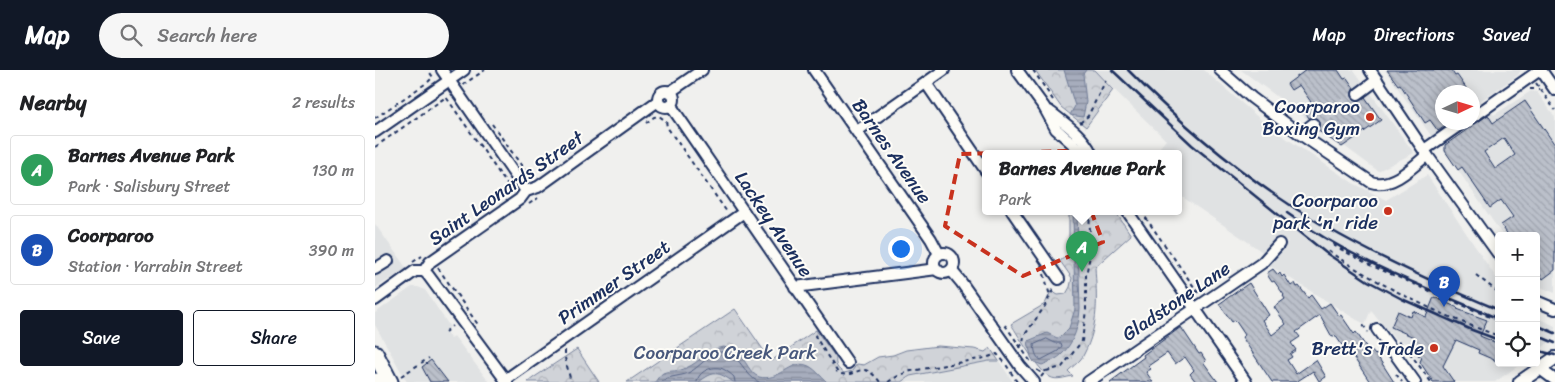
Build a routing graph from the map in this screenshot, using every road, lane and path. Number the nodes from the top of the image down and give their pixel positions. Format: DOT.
graph roads {
  1 [pos="428,70"];
  2 [pos="442,70"];
  3 [pos="464,70"];
  4 [pos="485,70"];
  5 [pos="702,70"];
  6 [pos="814,70"];
  7 [pos="944,70"];
  8 [pos="1017,70"];
  9 [pos="1220,70"];
  10 [pos="1370,70"];
  11 [pos="1540,70"];
  12 [pos="1106,80"];
  13 [pos="1377,80"];
  14 [pos="449,81"];
  15 [pos="926,83"];
  16 [pos="1536,83"];
  17 [pos="464,84"];
  18 [pos="1555,90"];
  19 [pos="669,92"];
  20 [pos="1358,94"];
  21 [pos="658,101"];
  22 [pos="671,106"];
  23 [pos="1044,107"];
  24 [pos="1555,110"];
  25 [pos="1480,112"];
  26 [pos="659,116"];
  27 [pos="375,118"];
  28 [pos="1313,124"];
  29 [pos="493,125"];
  30 [pos="1073,129"];
  31 [pos="857,130"];
  32 [pos="1454,130"];
  33 [pos="375,132"];
  34 [pos="1300,134"];
  35 [pos="375,147"];
  36 [pos="1080,150"];
  37 [pos="1090,150"];
  38 [pos="1426,153"];
  39 [pos="982,166"];
  40 [pos="531,179"];
  41 [pos="526,191"];
  42 [pos="513,193"];
  43 [pos="727,212"];
  44 [pos="744,212"];
  45 [pos="1015,215"];
  46 [pos="1089,215"];
  47 [pos="1130,215"];
  48 [pos="1144,215"];
  49 [pos="1279,244"];
  50 [pos="1333,245"];
  51 [pos="1495,249"];
  52 [pos="1328,251"];
  53 [pos="939,254"];
  54 [pos="388,261"];
  55 [pos="438,267"];
  56 [pos="375,269"];
  57 [pos="937,269"];
  58 [pos="951,270"];
  59 [pos="424,271"];
  60 [pos="1043,273"];
  61 [pos="1476,275"];
  62 [pos="1059,279"];
  63 [pos="795,287"];
  64 [pos="1053,290"];
  65 [pos="1495,290"];
  66 [pos="1050,296"];
  67 [pos="1202,298"];
  68 [pos="375,300"];
  69 [pos="1540,303"];
  70 [pos="1195,309"];
  71 [pos="1555,309"];
  72 [pos="1495,319"];
  73 [pos="452,326"];
  74 [pos="1005,326"];
  75 [pos="479,327"];
  76 [pos="1377,328"];
  77 [pos="445,332"];
  78 [pos="1495,335"];
  79 [pos="564,338"];
  80 [pos="1398,342"];
  81 [pos="1022,345"];
  82 [pos="375,353"];
  83 [pos="429,358"];
  84 [pos="1555,358"];
  85 [pos="848,363"];
  86 [pos="1540,369"];
  87 [pos="1047,371"];
  88 [pos="396,379"];
  89 [pos="1037,379"];
  90 [pos="1555,380"];
  91 [pos="506,381"];
  92 [pos="571,382"];
  93 [pos="888,382"];
  94 [pos="1017,382"];
  95 [pos="1088,382"];
  96 [pos="1246,382"];
  97 [pos="1415,382"];
  98 [pos="1431,382"];
  99 [pos="1520,382"];
  1 -- 27 [label="path"];
  2 -- 14 [label="street"];
  3 -- 14 [label="street"];
  4 -- 17 [label="path"];
  5 -- 19 [label="street"];
  6 -- 31 [label="street, Barnes Avenue"];
  7 -- 15 [label="street"];
  8 -- 23 [label="street"];
  9 -- 34 [label="street"];
  10 -- 13 [label="street"];
  11 -- 18 [label="street"];
  11 -- 25 [label="street"];
  12 -- 30 [label="path"];
  13 -- 20 [label="street"];
  13 -- 38 [label="street"];
  14 -- 33 [label="street"];
  14 -- 41 [label="street"];
  15 -- 31 [label="street"];
  15 -- 39 [label="street"];
  16 -- 24 [label="path"];
  19 -- 21 [label="street"];
  19 -- 22 [label="street"];
  21 -- 22 [label="street"];
  21 -- 41 [label="street, Saint Leonards Street"];
  22 -- 44 [label="street, Lackey Avenue"];
  23 -- 30 [label="street"];
  23 -- 36 [label="street"];
  26 -- 43 [label="path"];
  28 -- 34 [label="street"];
  29 -- 40 [label="path"];
  30 -- 37 [label="street"];
  31 -- 53 [label="street, Barnes Avenue"];
  32 -- 38 [label="street"];
  34 -- 38 [label="street"];
  35 -- 42 [label="path"];
  38 -- 51 [label="street"];
  41 -- 59 [label="street, Saint Leonards Street"];
  44 -- 63 [label="street, Lackey Avenue"];
  44 -- 79 [label="street, Primmer Street"];
  45 -- 62 [label="street"];
  46 -- 87 [label="path"];
  47 -- 70 [label="street"];
  48 -- 67 [label="path"];
  49 -- 70 [label="street, Gladstone Lane"];
  50 -- 72 [label="path"];
  52 -- 78 [label="path"];
  53 -- 57 [label="street"];
  53 -- 58 [label="street"];
  54 -- 56 [label="street"];
  55 -- 75 [label="path"];
  57 -- 58 [label="street"];
  57 -- 63 [label="street"];
  58 -- 89 [label="street"];
  59 -- 68 [label="street, Saint Leonards Street"];
  59 -- 91 [label="street"];
  60 -- 66 [label="path"];
  61 -- 65 [label="path"];
  63 -- 85 [label="street, Lackey Avenue"];
  64 -- 66 [label="path"];
  66 -- 81 [label="path"];
  69 -- 71 [label="street"];
  70 -- 95 [label="street, Gladstone Lane"];
  70 -- 96 [label="street"];
  73 -- 77 [label="path"];
  74 -- 87 [label="path"];
  76 -- 97 [label="street"];
  79 -- 91 [label="street, Primmer Street"];
  79 -- 92 [label="path"];
  80 -- 98 [label="path"];
  82 -- 88 [label="highway"];
  83 -- 88 [label="path"];
  84 -- 86 [label="main road"];
  86 -- 90 [label="street"];
  86 -- 99 [label="main road"];
  87 -- 89 [label="path"];
  93 -- 94 [label="path"];
}
